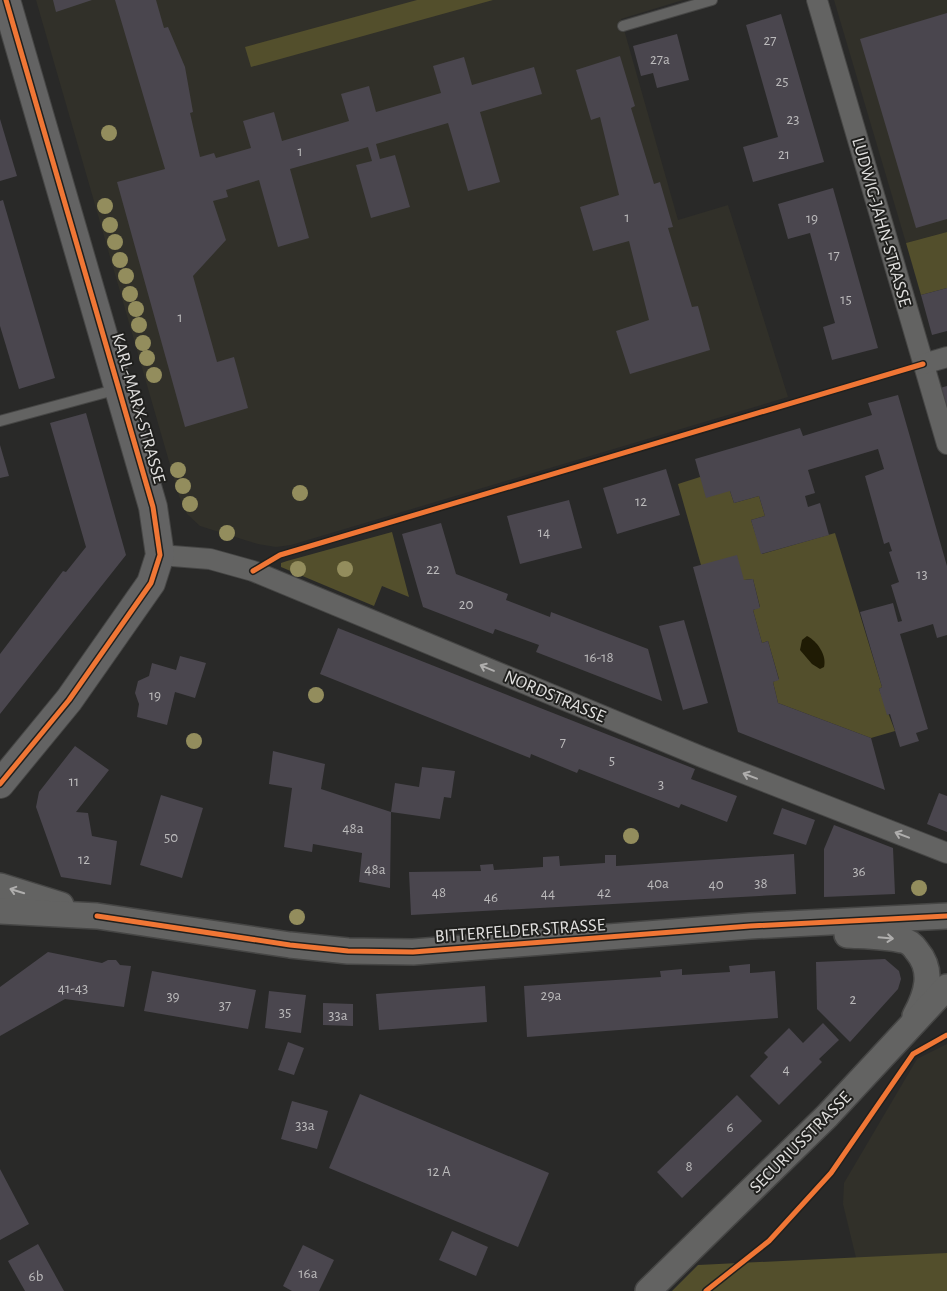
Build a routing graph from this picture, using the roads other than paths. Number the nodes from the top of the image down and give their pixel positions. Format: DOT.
graph roads {
  1 [pos="6,0"];
  2 [pos="712,0"];
  3 [pos="817,0"];
  4 [pos="624,26"];
  5 [pos="947,357"];
  6 [pos="923,364"];
  7 [pos="119,389"];
  8 [pos="0,421"];
  9 [pos="947,444"];
  10 [pos="160,555"];
  11 [pos="0,784"];
  12 [pos="947,853"];
  13 [pos="0,886"];
  14 [pos="0,911"];
  15 [pos="97,916"];
  16 [pos="947,916"];
  17 [pos="750,926"];
  18 [pos="947,988"];
  19 [pos="905,1034"];
  20 [pos="648,1291"];
  1 -- 7 [label="main road, KARL-MARX-STRASSE"];
  2 -- 4 [label="lane"];
  3 -- 6 [label="street, LUDWIG-JAHN-STRASSE"];
  5 -- 6 [label="street"];
  6 -- 9 [label="street, LUDWIG-JAHN-STRASSE"];
  7 -- 8 [label="lane"];
  7 -- 10 [label="main road, KARL-MARX-STRASSE"];
  10 -- 11 [label="main road, KARL-MARX-STRASSE"];
  12 -- 10 [label="street, NORDSTRASSE, one-way"];
  15 -- 13 [label="street, BITTERFELDER STRASSE, one-way"];
  14 -- 15 [label="street, BITTERFELDER STRASSE"];
  15 -- 17 [label="street, BITTERFELDER STRASSE"];
  16 -- 17 [label="street, BITTERFELDER STRASSE"];
  17 -- 19 [label="street, one-way"];
  18 -- 19 [label="street, SECURIUSSTRASSE"];
  19 -- 20 [label="street, SECURIUSSTRASSE"];
}
